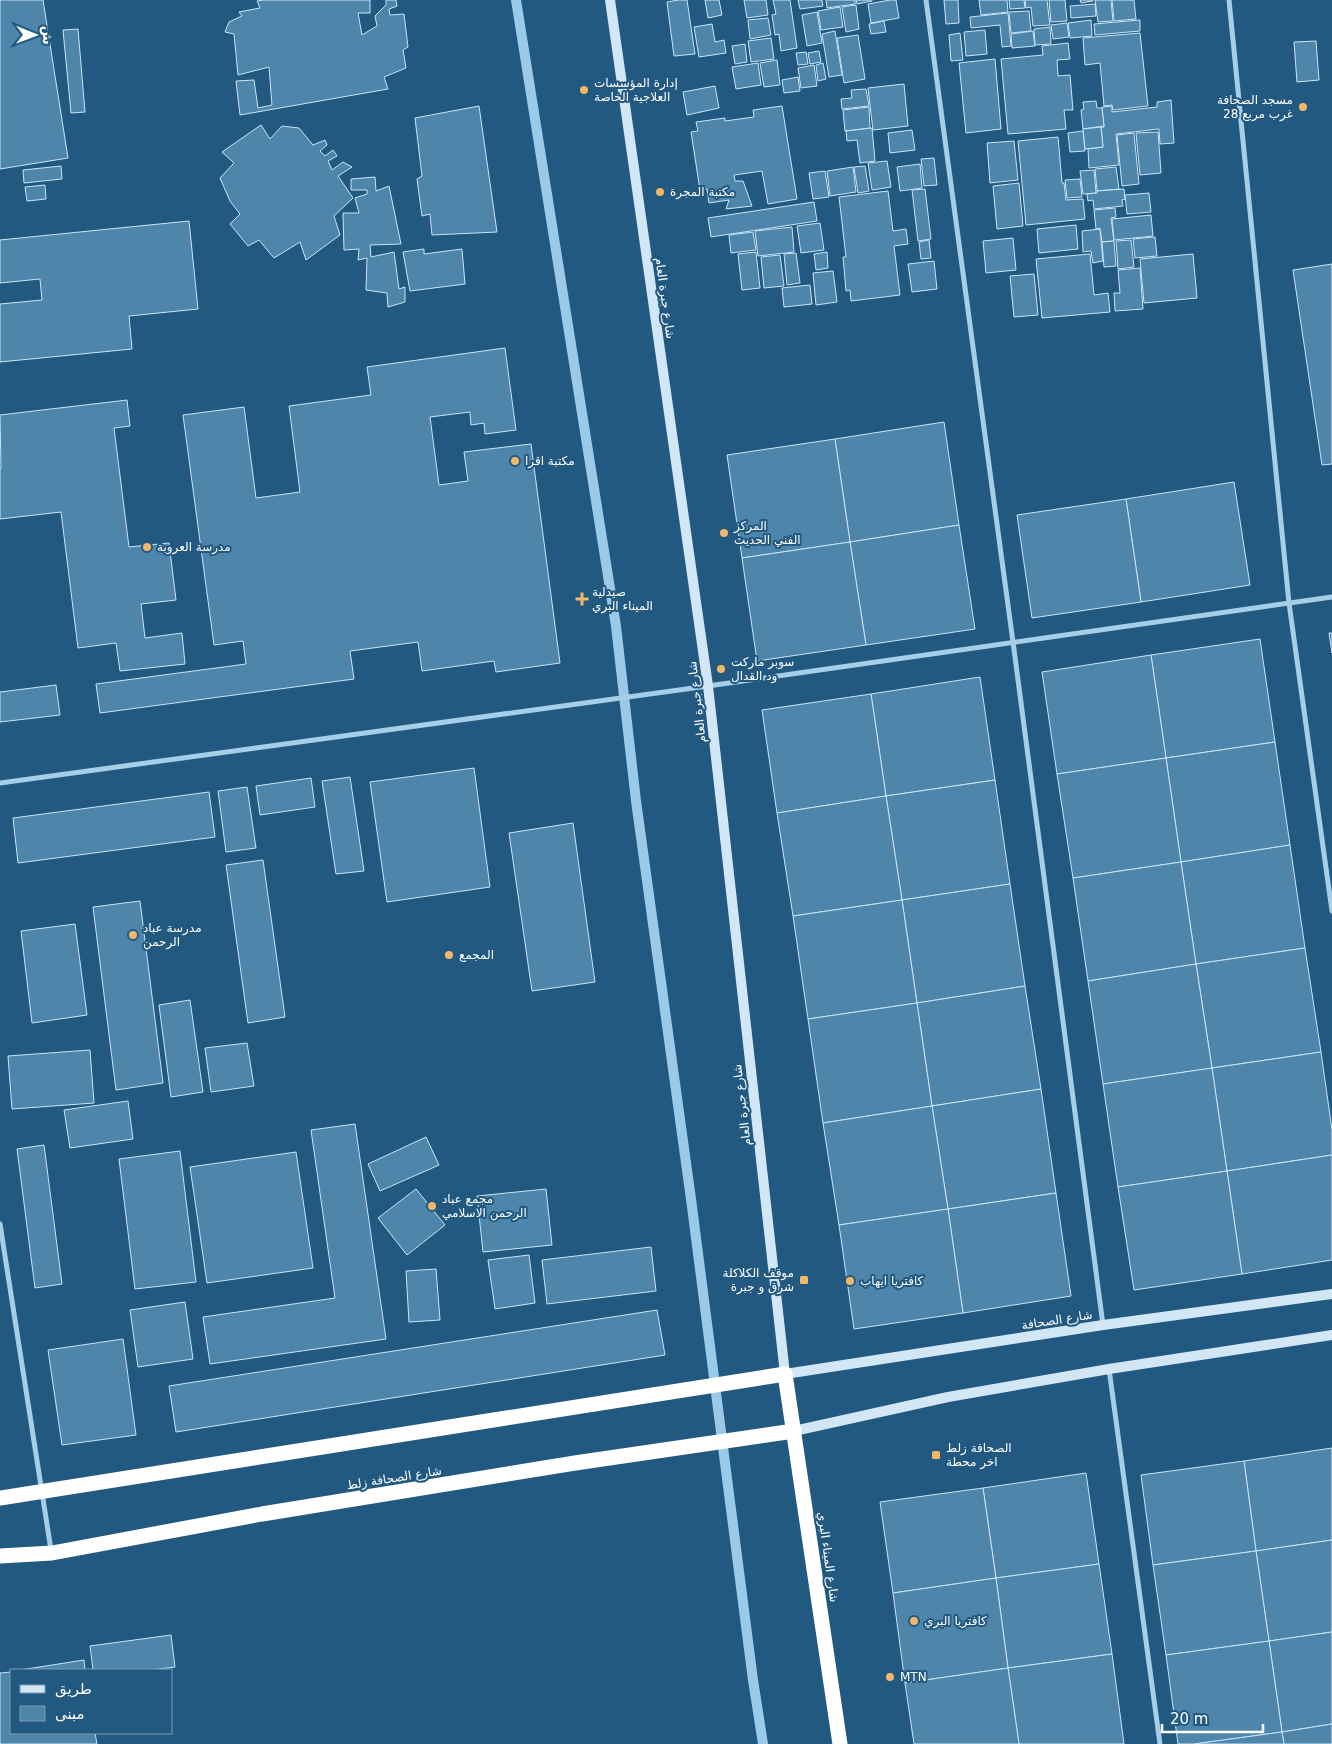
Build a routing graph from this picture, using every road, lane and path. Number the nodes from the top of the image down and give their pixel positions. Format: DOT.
graph roads {
  1 [pos="610,0"];
  2 [pos="926,0"];
  3 [pos="1229,0"];
  4 [pos="1332,597"];
  5 [pos="1289,603"];
  6 [pos="1013,642"];
  7 [pos="708,686"];
  8 [pos="0,783"];
  9 [pos="1332,910"];
  10 [pos="0,1224"];
  11 [pos="1332,1294"];
  12 [pos="1103,1325"];
  13 [pos="1332,1335"];
  14 [pos="1109,1369"];
  15 [pos="786,1374"];
  16 [pos="794,1431"];
  17 [pos="42,1491"];
  18 [pos="0,1498"];
  19 [pos="52,1553"];
  20 [pos="0,1556"];
  21 [pos="840,1744"];
  22 [pos="1160,1744"];
  1 -- 7 [label="main road, شارع جبرة العام"];
  2 -- 6 [label="street"];
  3 -- 5 [label="street"];
  4 -- 5 [label="street"];
  5 -- 6 [label="street"];
  5 -- 9 [label="street"];
  6 -- 7 [label="street"];
  6 -- 12 [label="street"];
  7 -- 8 [label="street"];
  7 -- 15 [label="main road, شارع جبرة العام"];
  10 -- 17 [label="street"];
  11 -- 12 [label="main road, شارع الصحافة"];
  12 -- 15 [label="main road, شارع الصحافة"];
  13 -- 14 [label="main road"];
  14 -- 16 [label="main road"];
  14 -- 22 [label="street"];
  15 -- 16 [label="highway, شارع الميناء البري"];
  15 -- 17 [label="highway"];
  16 -- 19 [label="highway, شارع الصحافة زلط"];
  16 -- 21 [label="highway, شارع الميناء البري"];
  17 -- 18 [label="highway"];
  17 -- 19 [label="street"];
  19 -- 20 [label="highway, شارع الصحافة زلط"];
}
